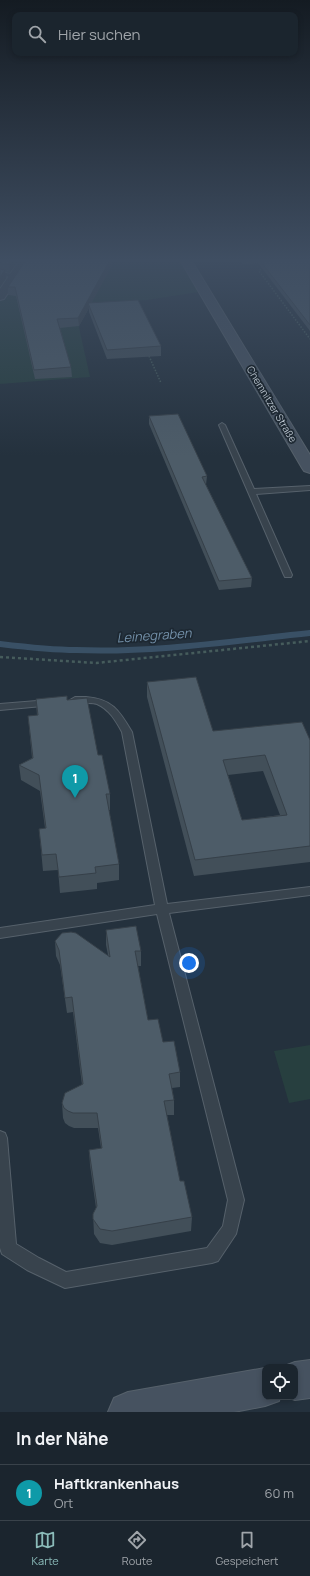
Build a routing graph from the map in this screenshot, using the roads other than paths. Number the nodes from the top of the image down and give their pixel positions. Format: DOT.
graph roads {
  1 [pos="224,324"];
  2 [pos="222,425"];
  3 [pos="310,468"];
  4 [pos="310,488"];
  5 [pos="251,492"];
  6 [pos="288,575"];
  7 [pos="0,707"];
  8 [pos="310,890"];
  9 [pos="162,909"];
  10 [pos="0,933"];
  11 [pos="0,1138"];
  12 [pos="4,1251"];
  13 [pos="310,1379"];
  14 [pos="298,1381"];
  15 [pos="262,1388"];
  16 [pos="128,1412"];
  1 -- 3 [label="main road, Chemnitzer Straße"];
  2 -- 5 [label="lane"];
  4 -- 5 [label="lane"];
  5 -- 6 [label="lane"];
  7 -- 9 [label="lane"];
  8 -- 9 [label="lane"];
  9 -- 10 [label="lane"];
  9 -- 12 [label="lane"];
  11 -- 12 [label="lane"];
  13 -- 14 [label="main road"];
  15 -- 16 [label="main road"];
}
